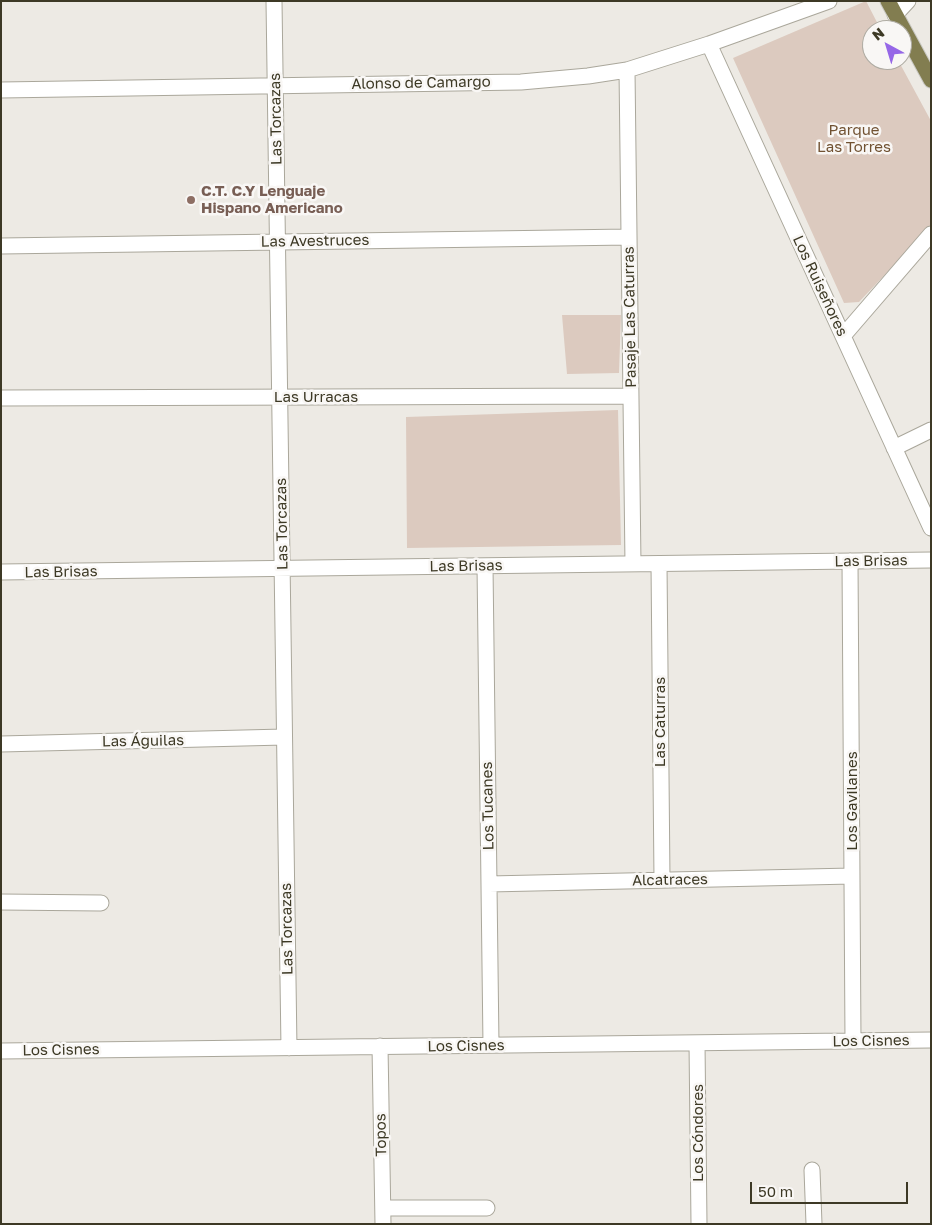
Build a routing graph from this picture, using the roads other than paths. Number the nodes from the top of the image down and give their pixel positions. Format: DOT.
graph roads {
  1 [pos="274,1"];
  2 [pos="828,1"];
  3 [pos="908,1"];
  4 [pos="892,8"];
  5 [pos="709,44"];
  6 [pos="627,70"];
  7 [pos="931,80"];
  8 [pos="275,86"];
  9 [pos="1,90"];
  10 [pos="931,234"];
  11 [pos="629,237"];
  12 [pos="278,242"];
  13 [pos="1,246"];
  14 [pos="843,336"];
  15 [pos="631,396"];
  16 [pos="280,397"];
  17 [pos="1,398"];
  18 [pos="931,430"];
  19 [pos="894,448"];
  20 [pos="931,528"];
  21 [pos="931,560"];
  22 [pos="850,561"];
  23 [pos="633,564"];
  24 [pos="659,564"];
  25 [pos="485,566"];
  26 [pos="282,568"];
  27 [pos="1,572"];
  28 [pos="284,738"];
  29 [pos="1,744"];
  30 [pos="852,876"];
  31 [pos="662,880"];
  32 [pos="489,884"];
  33 [pos="1,902"];
  34 [pos="101,903"];
  35 [pos="931,1040"];
  36 [pos="853,1041"];
  37 [pos="697,1043"];
  38 [pos="491,1045"];
  39 [pos="380,1046"];
  40 [pos="289,1048"];
  41 [pos="1,1051"];
  42 [pos="812,1170"];
  43 [pos="382,1208"];
  44 [pos="487,1208"];
  45 [pos="383,1224"];
  46 [pos="699,1224"];
  47 [pos="814,1224"];
  1 -- 8 [label="street, Las Torcazas"];
  2 -- 5 [label="street, Alonso de Camargo"];
  3 -- 4 [label="street"];
  4 -- 7 [label="highway"];
  5 -- 6 [label="street, Alonso de Camargo"];
  5 -- 14 [label="street, Los Ruiseñores"];
  6 -- 8 [label="street, Alonso de Camargo"];
  6 -- 11 [label="street, Pasaje Las Caturras"];
  8 -- 9 [label="street, Alonso de Camargo"];
  8 -- 12 [label="street, Las Torcazas"];
  10 -- 14 [label="street"];
  11 -- 12 [label="street, Las Avestruces"];
  11 -- 15 [label="street, Pasaje Las Caturras"];
  12 -- 13 [label="street, Las Avestruces"];
  12 -- 16 [label="street, Las Torcazas"];
  14 -- 19 [label="street, Los Ruiseñores"];
  15 -- 16 [label="street, Las Urracas"];
  15 -- 23 [label="street, Pasaje Las Caturras"];
  16 -- 17 [label="street, Las Urracas"];
  16 -- 26 [label="street, Las Torcazas"];
  18 -- 19 [label="street"];
  19 -- 20 [label="street, Los Ruiseñores"];
  21 -- 22 [label="street, Las Brisas"];
  22 -- 24 [label="street, Las Brisas"];
  22 -- 30 [label="street, Los Gavilanes"];
  23 -- 24 [label="street, Las Brisas"];
  23 -- 25 [label="street, Las Brisas"];
  24 -- 31 [label="street, Las Caturras"];
  25 -- 26 [label="street, Las Brisas"];
  25 -- 32 [label="street, Los Tucanes"];
  26 -- 27 [label="street, Las Brisas"];
  26 -- 28 [label="street, Las Torcazas"];
  28 -- 29 [label="street, Las Águilas"];
  28 -- 40 [label="street, Las Torcazas"];
  30 -- 31 [label="street, Alcatraces"];
  30 -- 36 [label="street, Los Gavilanes"];
  31 -- 32 [label="street, Alcatraces"];
  32 -- 38 [label="street, Los Tucanes"];
  33 -- 34 [label="street"];
  35 -- 36 [label="street, Los Cisnes"];
  36 -- 37 [label="street, Los Cisnes"];
  37 -- 38 [label="street, Los Cisnes"];
  37 -- 46 [label="street, Los Cóndores"];
  38 -- 39 [label="street, Los Cisnes"];
  39 -- 40 [label="street, Los Cisnes"];
  39 -- 43 [label="street, Topos"];
  40 -- 41 [label="street, Los Cisnes"];
  42 -- 47 [label="street"];
  43 -- 44 [label="street"];
  43 -- 45 [label="street, Topos"];
}
